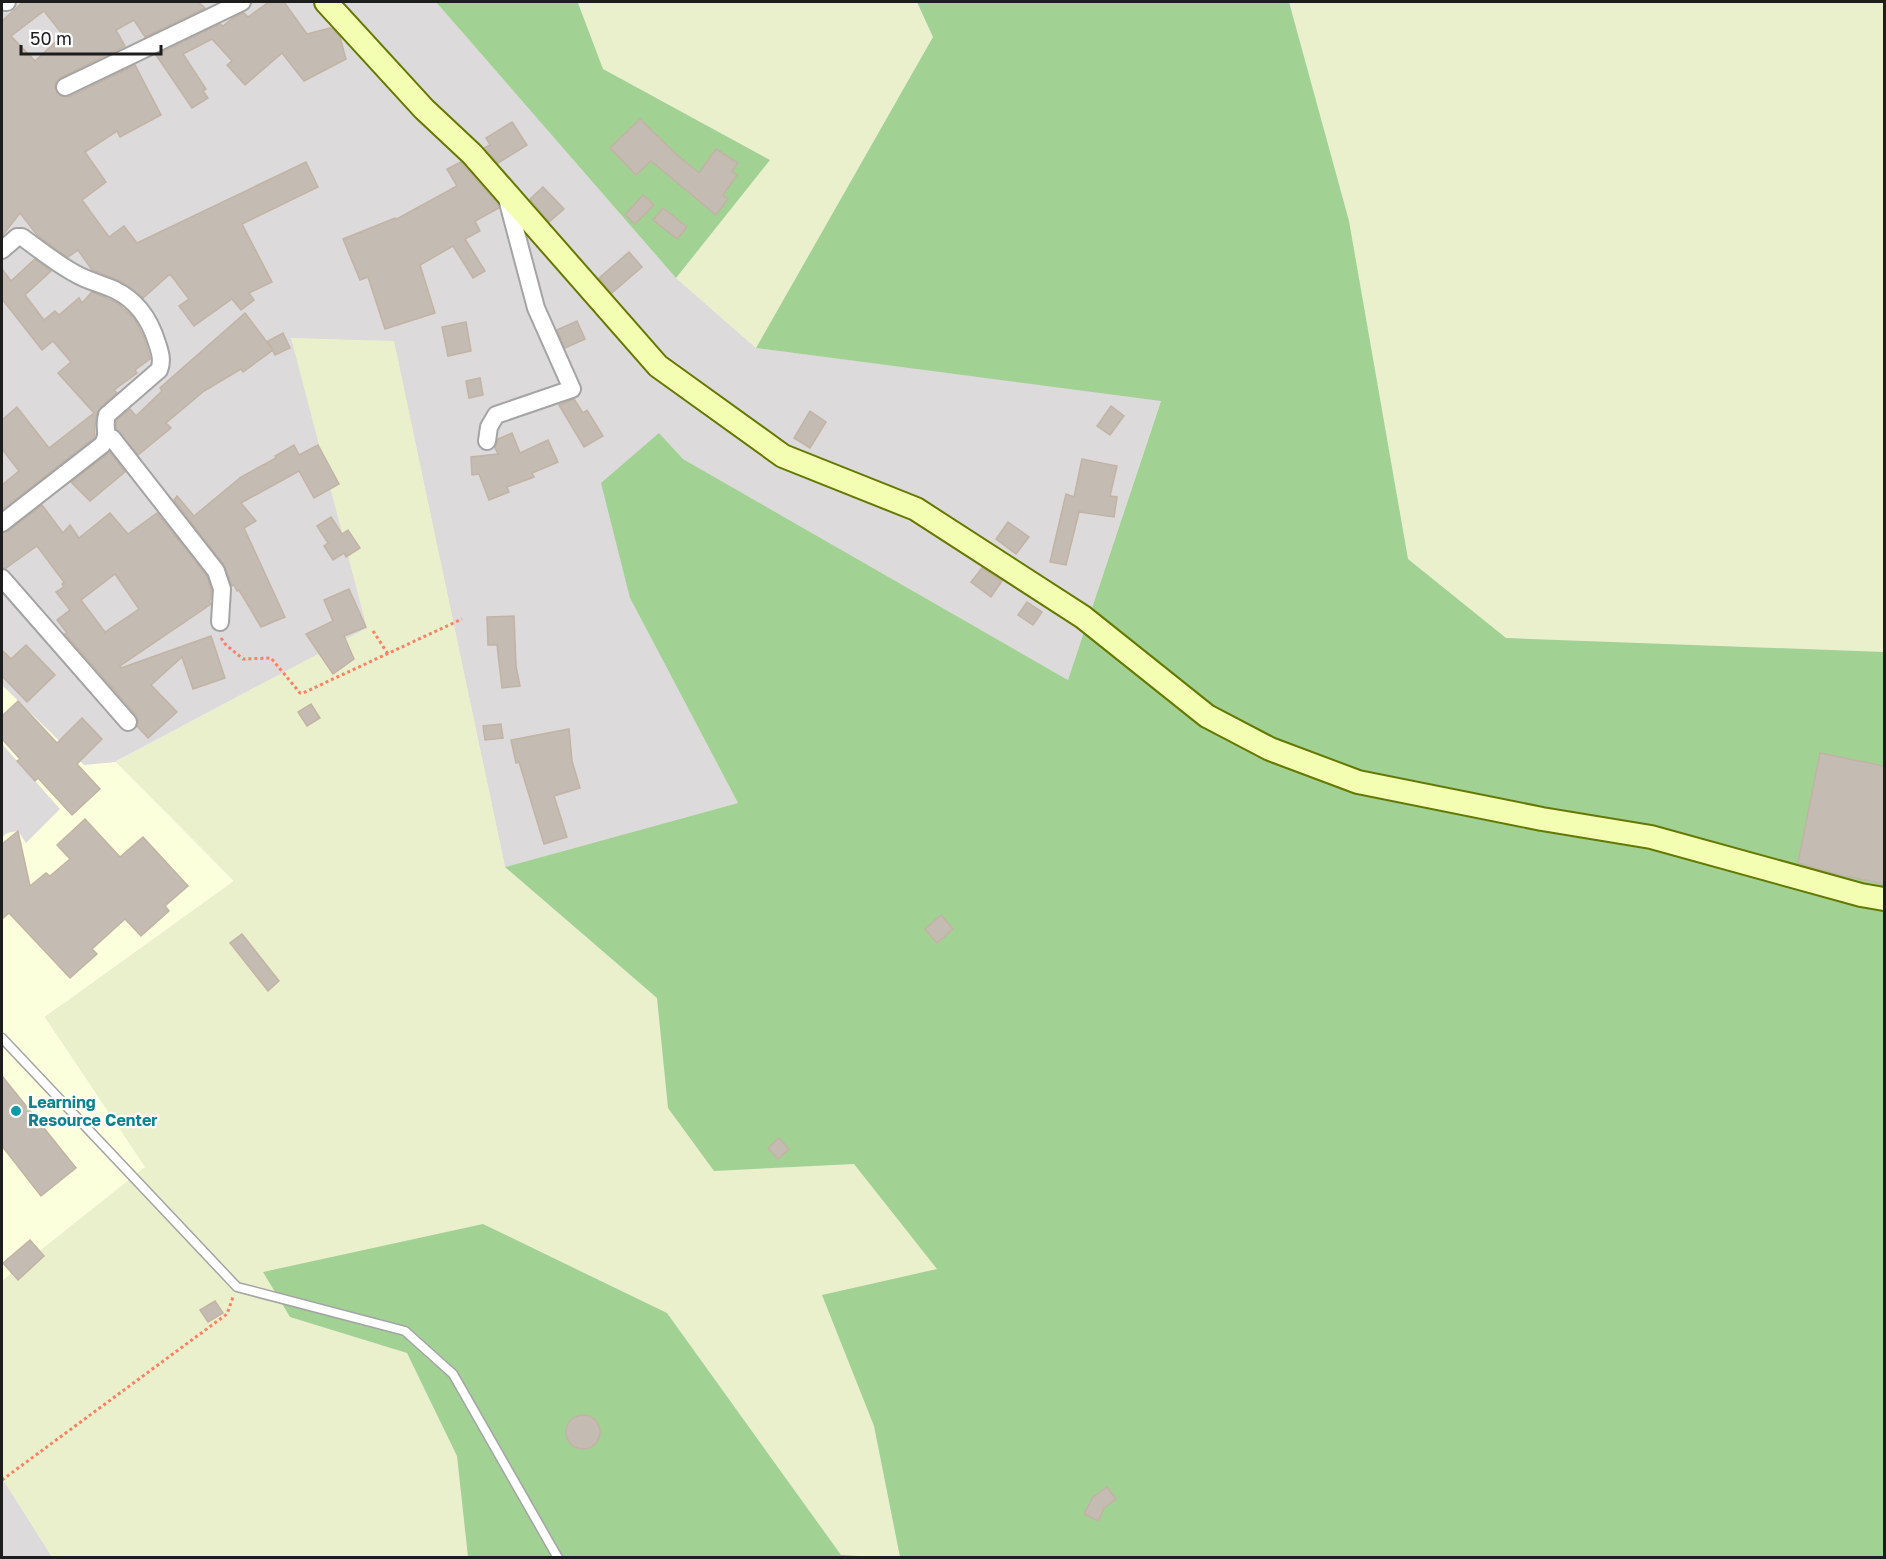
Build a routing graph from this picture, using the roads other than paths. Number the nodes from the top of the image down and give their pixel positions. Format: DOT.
graph roads {
  1 [pos="242,2"];
  2 [pos="326,2"];
  3 [pos="65,87"];
  4 [pos="506,194"];
  5 [pos="2,250"];
  6 [pos="107,437"];
  7 [pos="487,441"];
  8 [pos="2,523"];
  9 [pos="2,578"];
  10 [pos="220,622"];
  11 [pos="128,722"];
  12 [pos="1884,899"];
  13 [pos="2,1038"];
  14 [pos="558,1557"];
  1 -- 3 [label="street"];
  2 -- 4 [label="street"];
  4 -- 7 [label="street"];
  4 -- 12 [label="street"];
  5 -- 6 [label="street"];
  6 -- 8 [label="street"];
  6 -- 10 [label="street"];
  9 -- 11 [label="street"];
  13 -- 14 [label="lane"];
}
